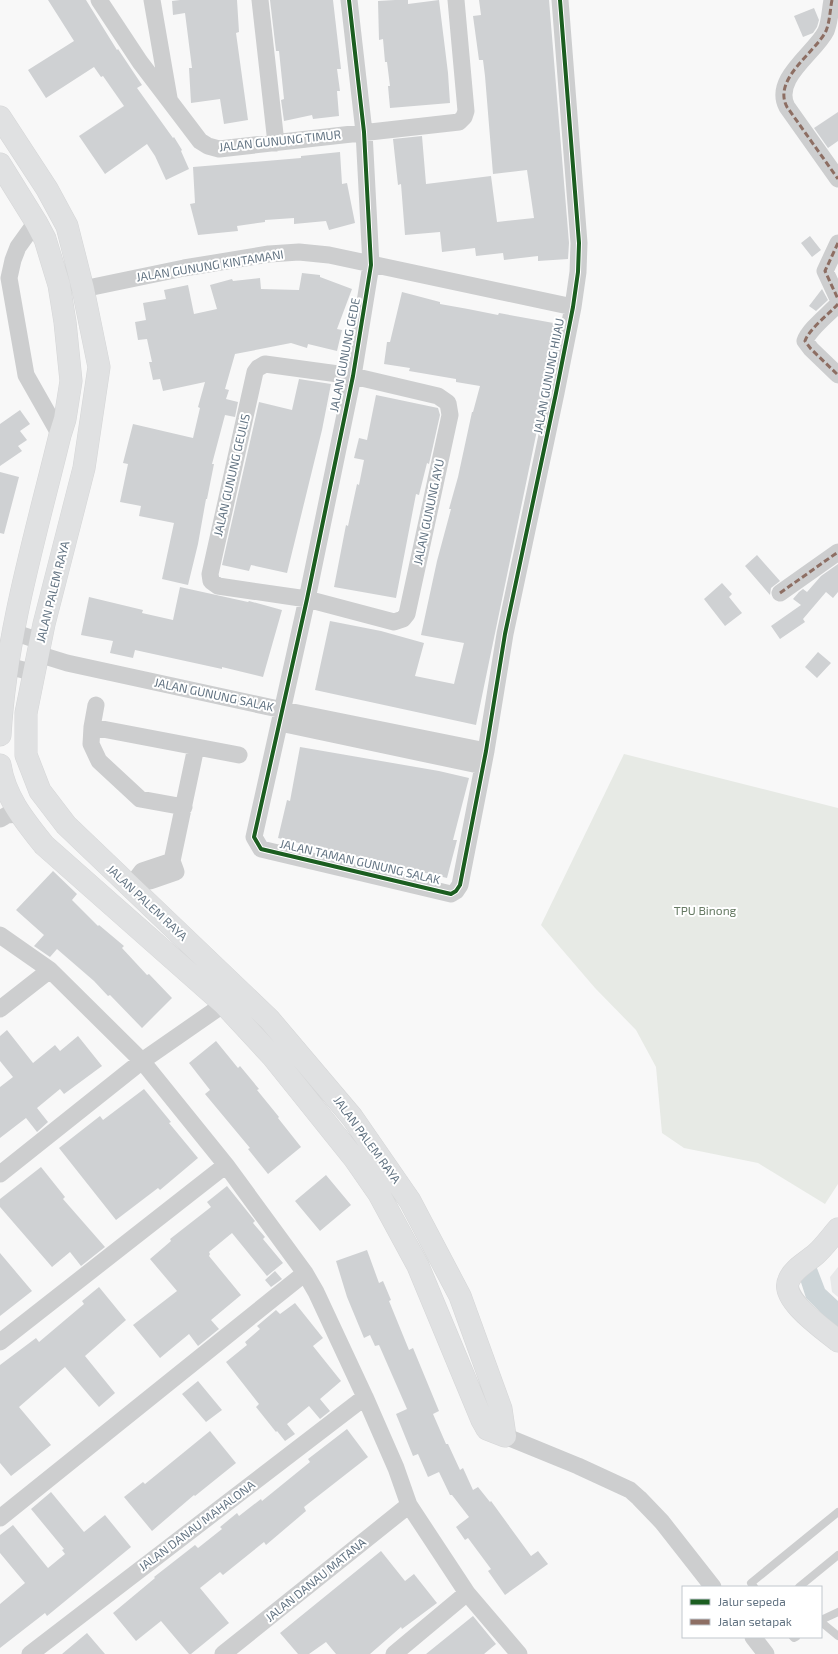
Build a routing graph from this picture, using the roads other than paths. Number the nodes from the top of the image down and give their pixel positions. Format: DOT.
graph roads {
  1 [pos="101,0"];
  2 [pos="152,0"];
  3 [pos="260,0"];
  4 [pos="349,0"];
  5 [pos="456,0"];
  6 [pos="560,0"];
  7 [pos="832,0"];
  8 [pos="170,101"];
  9 [pos="0,117"];
  10 [pos="364,132"];
  11 [pos="276,143"];
  12 [pos="0,164"];
  13 [pos="838,179"];
  14 [pos="36,222"];
  15 [pos="838,243"];
  16 [pos="371,265"];
  17 [pos="83,289"];
  18 [pos="838,298"];
  19 [pos="838,304"];
  20 [pos="573,307"];
  21 [pos="838,374"];
  22 [pos="354,376"];
  23 [pos="60,434"];
  24 [pos="838,552"];
  25 [pos="780,593"];
  26 [pos="307,599"];
  27 [pos="6,651"];
  28 [pos="38,656"];
  29 [pos="96,705"];
  30 [pos="281,716"];
  31 [pos="92,727"];
  32 [pos="0,735"];
  33 [pos="196,747"];
  34 [pos="239,755"];
  35 [pos="485,758"];
  36 [pos="0,765"];
  37 [pos="4,796"];
  38 [pos="184,807"];
  39 [pos="10,816"];
  40 [pos="133,883"];
  41 [pos="112,905"];
  42 [pos="0,935"];
  43 [pos="50,970"];
  44 [pos="224,1004"];
  45 [pos="0,1009"];
  46 [pos="142,1061"];
  47 [pos="226,1165"];
  48 [pos="0,1174"];
  49 [pos="838,1229"];
  50 [pos="305,1273"];
  51 [pos="0,1342"];
  52 [pos="838,1342"];
  53 [pos="365,1397"];
  54 [pos="505,1436"];
  55 [pos="409,1505"];
  56 [pos="838,1512"];
  57 [pos="0,1518"];
  58 [pos="838,1555"];
  59 [pos="712,1586"];
  60 [pos="753,1586"];
  61 [pos="800,1586"];
  62 [pos="467,1593"];
  63 [pos="838,1612"];
  64 [pos="822,1620"];
  65 [pos="822,1622"];
  66 [pos="838,1636"];
  67 [pos="754,1638"];
  68 [pos="30,1654"];
  69 [pos="223,1654"];
  70 [pos="394,1654"];
  71 [pos="519,1654"];
  72 [pos="766,1654"];
  1 -- 8 [label="street, JALAN GUNUNG TIMUR"];
  2 -- 8 [label="street, JALAN GUNUNG TIMUR"];
  3 -- 11 [label="street"];
  4 -- 10 [label="street, JALAN GUNUNG GEDE"];
  5 -- 10 [label="street, JALAN GUNUNG TIMUR"];
  6 -- 20 [label="street, JALAN GUNUNG HIJAU"];
  7 -- 13 [label="street"];
  8 -- 11 [label="street, JALAN GUNUNG TIMUR"];
  9 -- 17 [label="street, JALAN PALEM RAYA"];
  10 -- 11 [label="street, JALAN GUNUNG TIMUR"];
  10 -- 16 [label="street, JALAN GUNUNG GEDE"];
  12 -- 14 [label="street"];
  14 -- 23 [label="street"];
  14 -- 23 [label="street"];
  15 -- 18 [label="street"];
  16 -- 17 [label="street, JALAN GUNUNG KINTAMANI"];
  16 -- 20 [label="street, JALAN GUNUNG KINTAMANI"];
  16 -- 22 [label="street, JALAN GUNUNG GEDE"];
  17 -- 28 [label="street, JALAN PALEM RAYA"];
  19 -- 21 [label="street"];
  20 -- 35 [label="street, JALAN GUNUNG HIJAU"];
  22 -- 26 [label="street, JALAN GUNUNG GEDE"];
  22 -- 26 [label="street, JALAN GUNUNG GEULIS"];
  22 -- 26 [label="street, JALAN GUNUNG AYU"];
  23 -- 27 [label="street"];
  24 -- 25 [label="street"];
  26 -- 30 [label="street, JALAN GUNUNG GEDE"];
  27 -- 28 [label="street"];
  27 -- 28 [label="street"];
  27 -- 32 [label="street"];
  28 -- 30 [label="street, JALAN GUNUNG SALAK"];
  28 -- 40 [label="street, JALAN PALEM RAYA"];
  29 -- 31 [label="street"];
  30 -- 35 [label="street, JALAN GUNUNG SALAK"];
  30 -- 35 [label="street, JALAN TAMAN GUNUNG SALAK"];
  31 -- 33 [label="street"];
  31 -- 38 [label="street"];
  33 -- 34 [label="street"];
  33 -- 38 [label="street"];
  36 -- 37 [label="street, JALAN PALEM RAYA"];
  37 -- 39 [label="street, JALAN PALEM RAYA"];
  38 -- 40 [label="street"];
  39 -- 41 [label="street, JALAN PALEM RAYA"];
  40 -- 41 [label="street"];
  40 -- 54 [label="street, JALAN PALEM RAYA"];
  41 -- 44 [label="street, JALAN PALEM RAYA"];
  42 -- 43 [label="street"];
  43 -- 45 [label="street"];
  43 -- 46 [label="street"];
  44 -- 46 [label="street"];
  44 -- 54 [label="street, JALAN PALEM RAYA"];
  46 -- 47 [label="street"];
  46 -- 48 [label="street"];
  47 -- 50 [label="street"];
  47 -- 51 [label="street"];
  49 -- 52 [label="street"];
  50 -- 53 [label="street"];
  50 -- 57 [label="street"];
  53 -- 55 [label="street"];
  53 -- 68 [label="street, JALAN DANAU MAHALONA"];
  54 -- 59 [label="street"];
  55 -- 62 [label="street"];
  55 -- 69 [label="street, JALAN DANAU MATANA"];
  56 -- 60 [label="lane"];
  58 -- 61 [label="lane"];
  62 -- 70 [label="street"];
  62 -- 71 [label="street"];
  63 -- 64 [label="lane"];
  65 -- 66 [label="lane"];
  67 -- 72 [label="street"];
}
